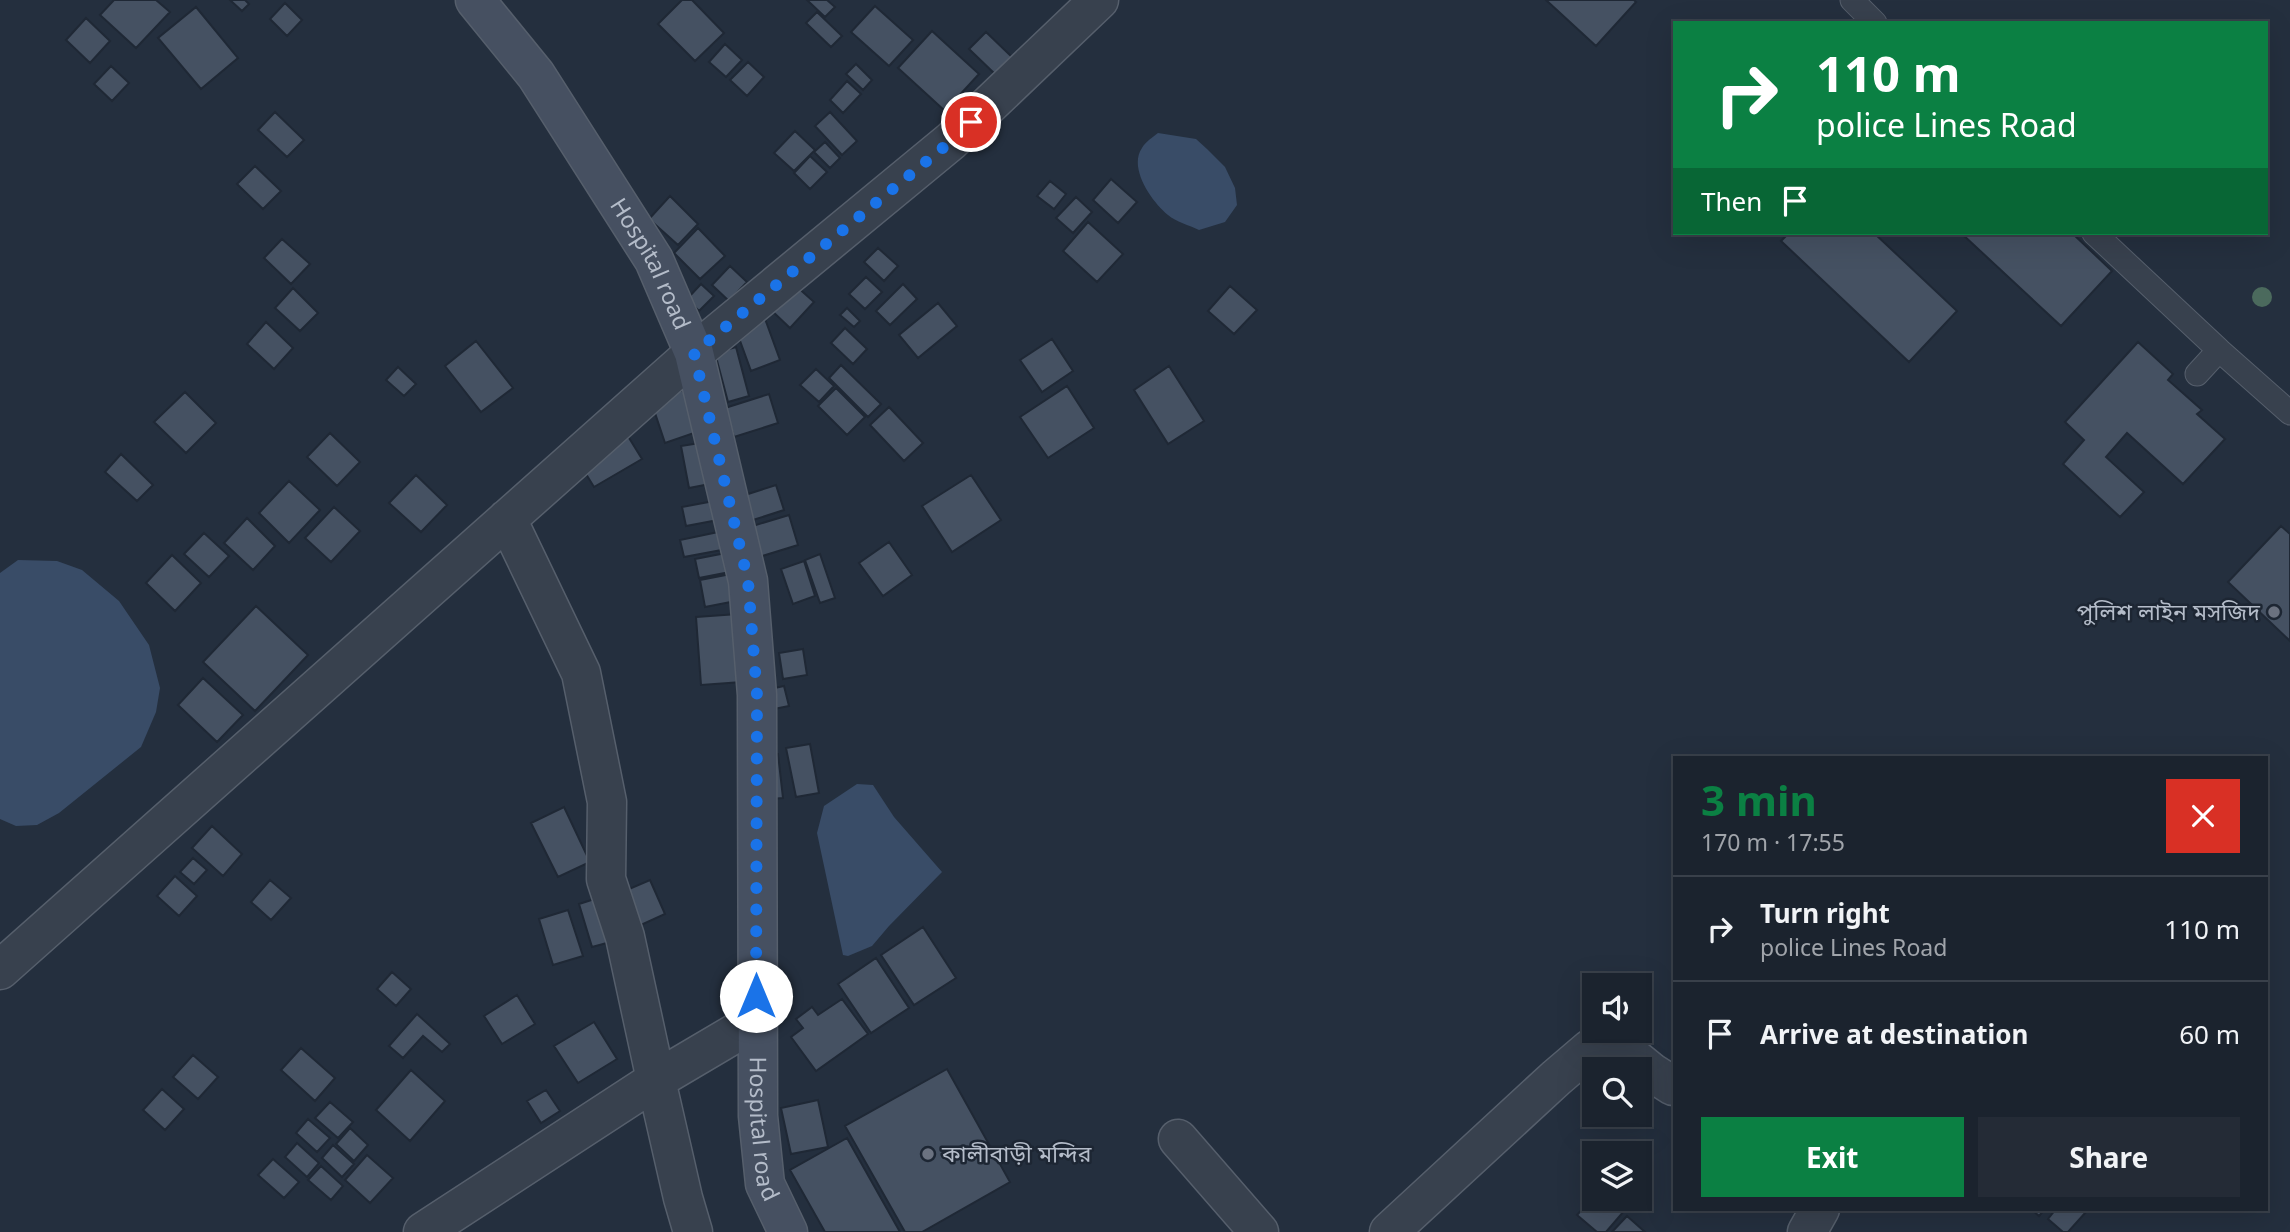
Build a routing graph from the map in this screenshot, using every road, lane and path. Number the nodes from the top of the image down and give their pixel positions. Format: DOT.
graph roads {
  1 [pos="475,0"];
  2 [pos="1099,0"];
  3 [pos="1852,0"];
  4 [pos="1873,21"];
  5 [pos="2096,235"];
  6 [pos="2219,350"];
  7 [pos="694,353"];
  8 [pos="2197,374"];
  9 [pos="2290,413"];
  10 [pos="507,519"];
  11 [pos="0,970"];
  12 [pos="756,1021"];
  13 [pos="656,1080"];
  14 [pos="1673,1086"];
  15 [pos="1178,1139"];
  16 [pos="1819,1211"];
  17 [pos="423,1232"];
  18 [pos="693,1232"];
  19 [pos="788,1232"];
  20 [pos="1259,1232"];
  21 [pos="1389,1232"];
  22 [pos="1807,1232"];
  1 -- 7 [label="street, Hospital road"];
  2 -- 7 [label="street"];
  3 -- 4 [label="lane"];
  5 -- 6 [label="lane"];
  6 -- 8 [label="lane"];
  6 -- 9 [label="lane"];
  7 -- 10 [label="street"];
  7 -- 12 [label="street, Hospital road"];
  10 -- 11 [label="street"];
  10 -- 13 [label="street"];
  12 -- 13 [label="street"];
  12 -- 19 [label="street, Hospital road"];
  13 -- 17 [label="street"];
  13 -- 18 [label="street"];
  14 -- 21 [label="street"];
  15 -- 20 [label="street"];
  16 -- 22 [label="street"];
}
